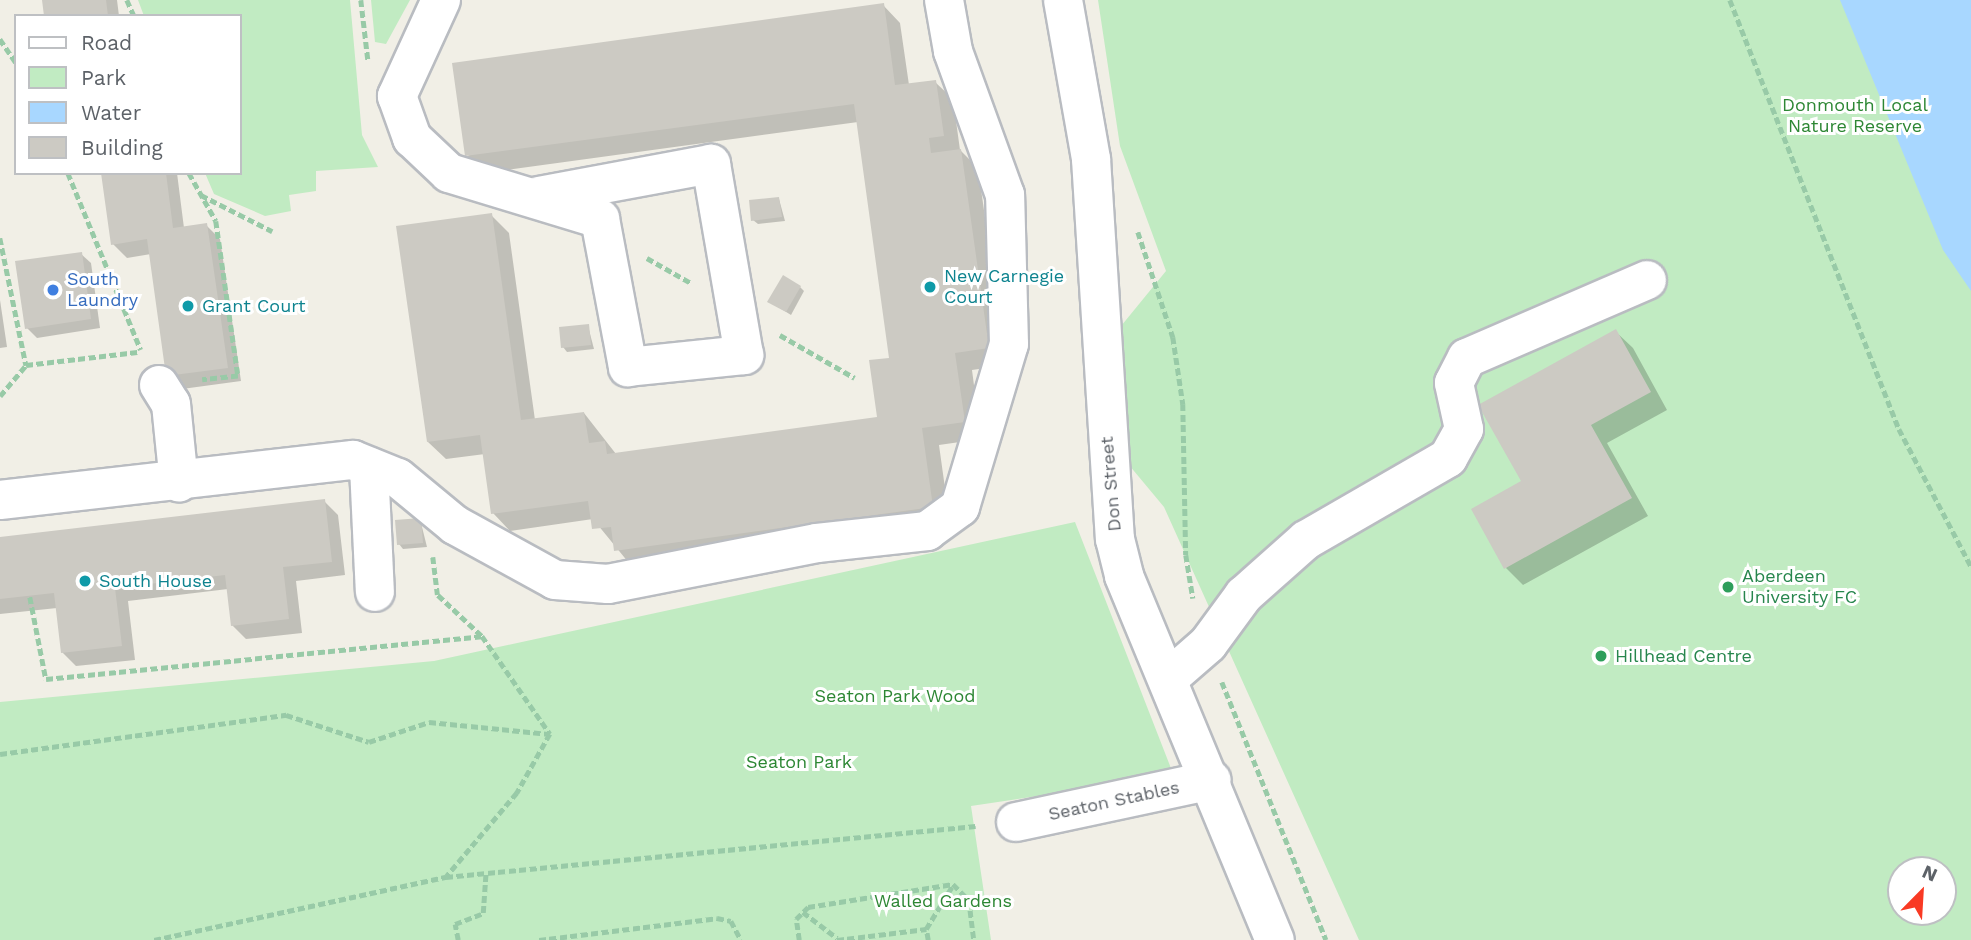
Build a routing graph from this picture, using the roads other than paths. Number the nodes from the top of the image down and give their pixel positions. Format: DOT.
graph roads {
  1 [pos="440,0"];
  2 [pos="944,0"];
  3 [pos="1063,0"];
  4 [pos="539,196"];
  5 [pos="1647,280"];
  6 [pos="159,385"];
  7 [pos="369,467"];
  8 [pos="179,482"];
  9 [pos="0,500"];
  10 [pos="375,592"];
  11 [pos="1169,678"];
  12 [pos="1212,780"];
  13 [pos="1016,822"];
  14 [pos="1275,940"];
  1 -- 4 [label="street"];
  2 -- 7 [label="street"];
  3 -- 11 [label="street, Don Street"];
  4 -- 4 [label="street"];
  5 -- 11 [label="street"];
  6 -- 8 [label="street"];
  7 -- 8 [label="street"];
  7 -- 10 [label="street"];
  8 -- 9 [label="street"];
  11 -- 12 [label="street, Don Street"];
  12 -- 13 [label="street, Seaton Stables"];
  12 -- 14 [label="street, Don Street"];
}
